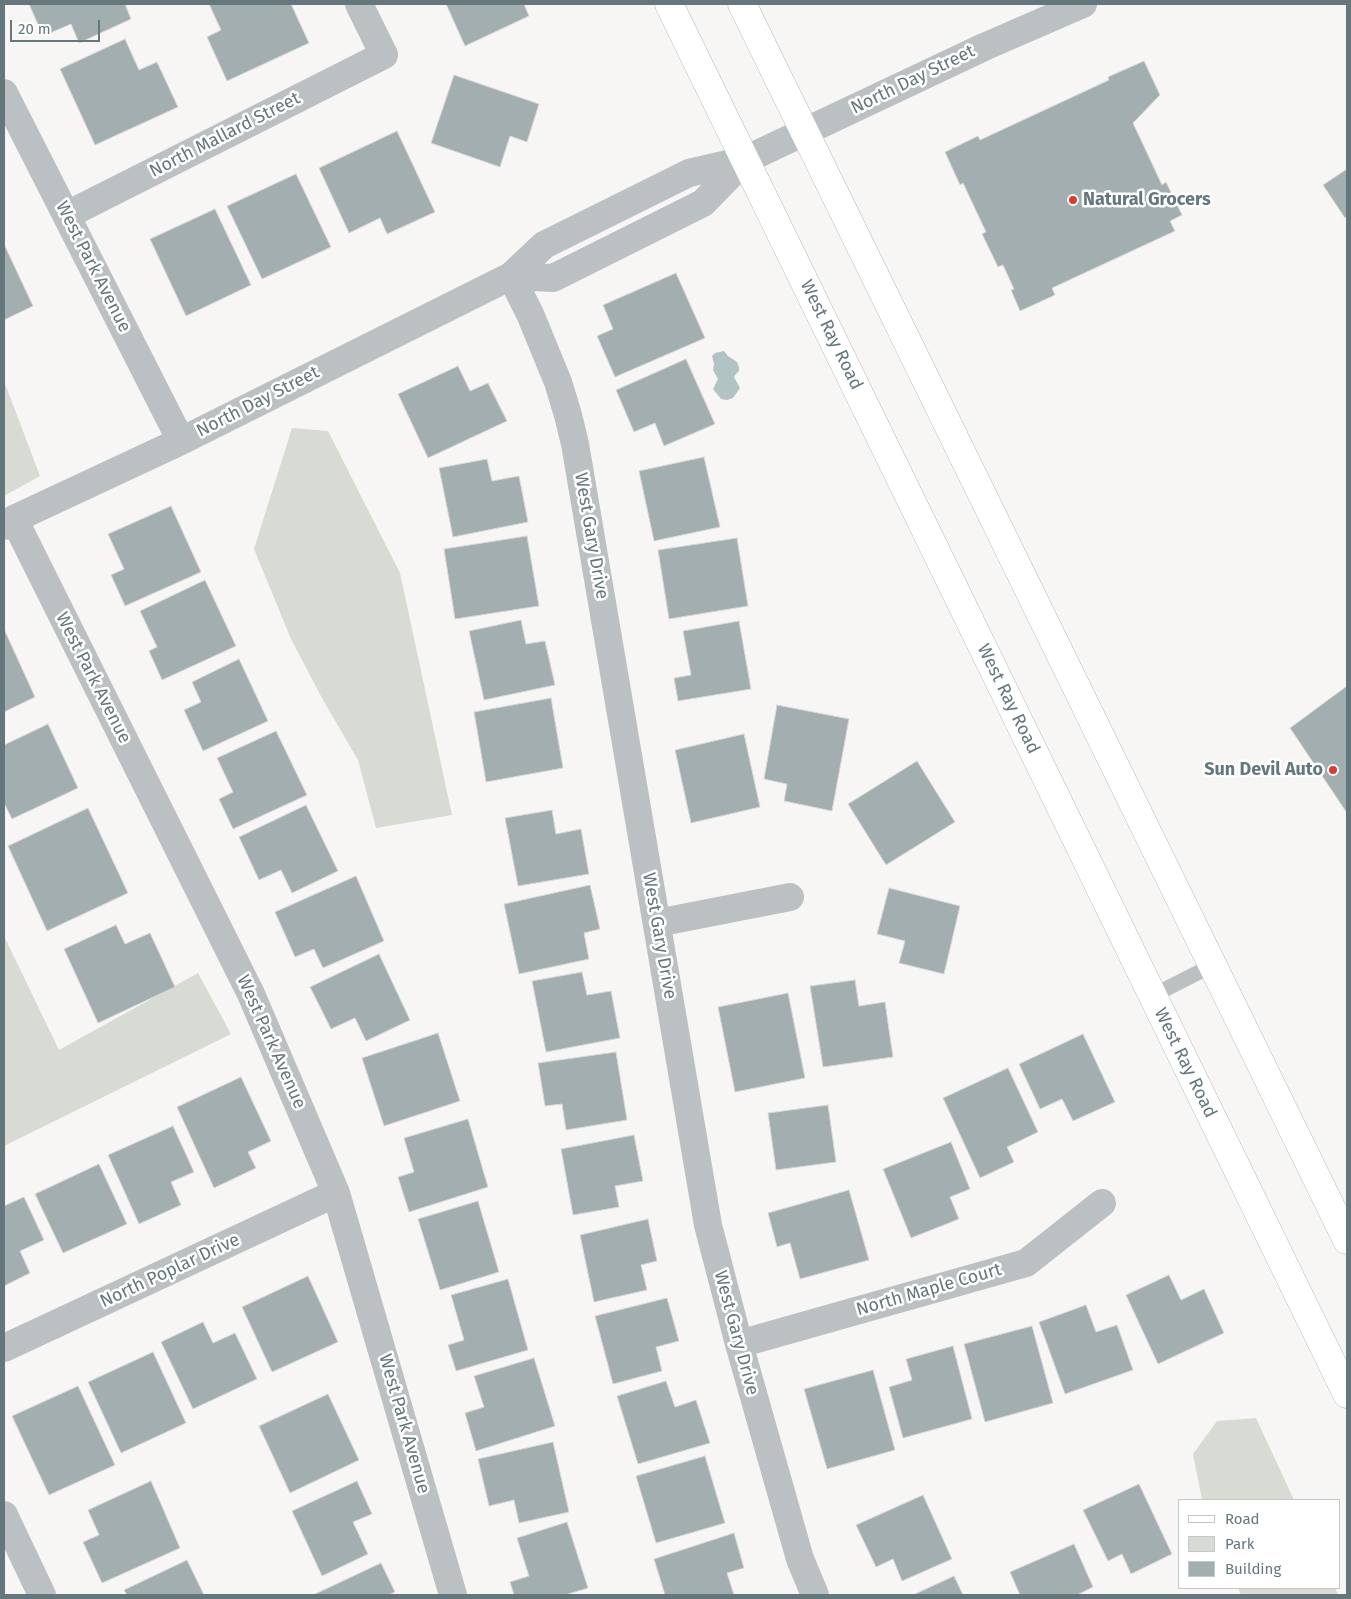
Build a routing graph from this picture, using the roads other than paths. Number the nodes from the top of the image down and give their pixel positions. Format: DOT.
graph roads {
  1 [pos="359,4"];
  2 [pos="669,4"];
  3 [pos="742,4"];
  4 [pos="1083,4"];
  5 [pos="4,93"];
  6 [pos="805,132"];
  7 [pos="745,160"];
  8 [pos="67,215"];
  9 [pos="511,276"];
  10 [pos="181,441"];
  11 [pos="9,522"];
  12 [pos="790,897"];
  13 [pos="657,923"];
  14 [pos="1213,965"];
  15 [pos="1152,996"];
  16 [pos="336,1193"];
  17 [pos="1102,1203"];
  18 [pos="1347,1240"];
  19 [pos="739,1344"];
  20 [pos="4,1348"];
  21 [pos="1347,1394"];
  22 [pos="4,1515"];
  23 [pos="42,1595"];
  24 [pos="453,1595"];
  25 [pos="815,1595"];
  1 -- 8 [label="street, North Mallard Street"];
  2 -- 7 [label="main road, West Ray Road"];
  3 -- 6 [label="main road"];
  4 -- 6 [label="street, North Day Street"];
  5 -- 8 [label="street, West Park Avenue"];
  6 -- 7 [label="street, North Day Street"];
  6 -- 14 [label="main road"];
  7 -- 9 [label="street, North Day Street"];
  7 -- 15 [label="main road, West Ray Road"];
  8 -- 10 [label="street, West Park Avenue"];
  9 -- 10 [label="street, North Day Street"];
  9 -- 13 [label="street, West Gary Drive"];
  10 -- 11 [label="street, North Day Street"];
  11 -- 16 [label="street, West Park Avenue"];
  12 -- 13 [label="street"];
  13 -- 19 [label="street, West Gary Drive"];
  14 -- 15 [label="lane"];
  14 -- 18 [label="main road"];
  15 -- 21 [label="main road, West Ray Road"];
  16 -- 20 [label="street, North Poplar Drive"];
  16 -- 24 [label="street, West Park Avenue"];
  17 -- 19 [label="street, North Maple Court"];
  19 -- 25 [label="street, West Gary Drive"];
  22 -- 23 [label="street"];
}
